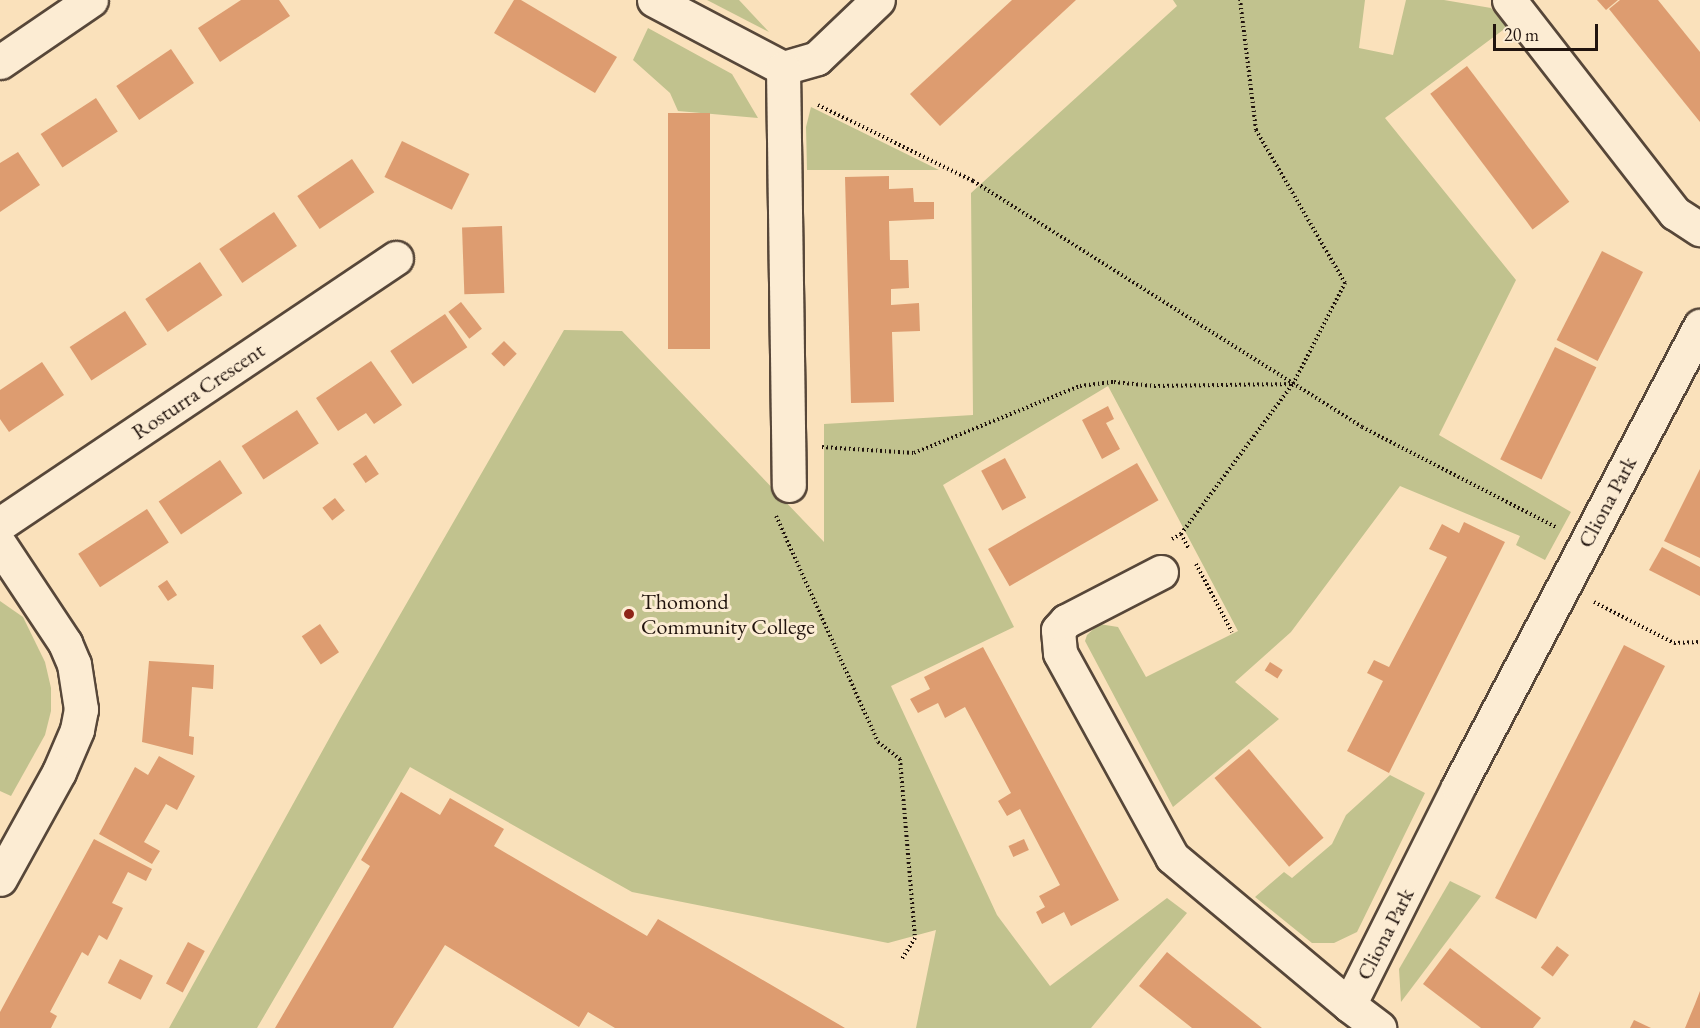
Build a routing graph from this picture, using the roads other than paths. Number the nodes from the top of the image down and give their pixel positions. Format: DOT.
graph roads {
  1 [pos="91,0"];
  2 [pos="654,0"];
  3 [pos="878,0"];
  4 [pos="1509,0"];
  5 [pos="0,62"];
  6 [pos="783,78"];
  7 [pos="1700,229"];
  8 [pos="396,258"];
  9 [pos="1700,326"];
  10 [pos="782,497"];
  11 [pos="0,524"];
  12 [pos="0,545"];
  13 [pos="1162,558"];
  14 [pos="0,879"];
  15 [pos="1349,1005"];
  16 [pos="1379,1028"];
  1 -- 5 [label="street"];
  2 -- 6 [label="street"];
  3 -- 6 [label="street"];
  4 -- 7 [label="street"];
  6 -- 10 [label="street"];
  8 -- 11 [label="street, Rosturra Crescent"];
  9 -- 15 [label="street, Cliona Park"];
  12 -- 14 [label="street"];
  13 -- 15 [label="street, Cliona Park"];
  15 -- 16 [label="street"];
}
